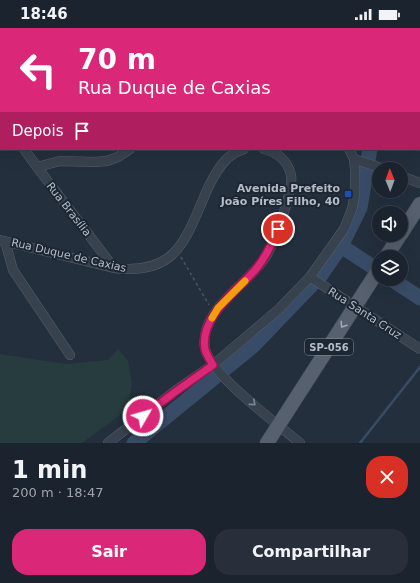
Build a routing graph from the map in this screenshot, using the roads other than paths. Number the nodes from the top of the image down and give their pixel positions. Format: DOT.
graph roads {
  1 [pos="25,150"];
  2 [pos="128,150"];
  3 [pos="242,150"];
  4 [pos="269,150"];
  5 [pos="350,150"];
  6 [pos="358,160"];
  7 [pos="372,165"];
  8 [pos="37,167"];
  9 [pos="408,179"];
  10 [pos="420,183"];
  11 [pos="420,204"];
  12 [pos="408,223"];
  13 [pos="2,240"];
  14 [pos="114,268"];
  15 [pos="312,279"];
  16 [pos="372,280"];
  17 [pos="355,306"];
  18 [pos="420,349"];
  19 [pos="70,355"];
  20 [pos="213,365"];
  21 [pos="279,425"];
  22 [pos="108,443"];
  23 [pos="267,443"];
  24 [pos="300,443"];
  1 -- 8 [label="street, Rua Brasília"];
  2 -- 8 [label="street"];
  3 -- 14 [label="street, Rua Duque de Caxias"];
  4 -- 20 [label="street"];
  5 -- 6 [label="street"];
  6 -- 7 [label="street"];
  6 -- 15 [label="street"];
  8 -- 14 [label="street, Rua Brasília"];
  9 -- 10 [label="street"];
  11 -- 12 [label="main road"];
  13 -- 14 [label="street, Rua Duque de Caxias"];
  13 -- 19 [label="street"];
  15 -- 17 [label="street, Rua Santa Cruz"];
  15 -- 20 [label="street"];
  16 -- 17 [label="main road, SP-056"];
  17 -- 18 [label="street, Rua Santa Cruz"];
  17 -- 21 [label="main road, SP-056, one-way"];
  20 -- 21 [label="street, one-way"];
  20 -- 22 [label="street"];
  21 -- 23 [label="main road, SP-056"];
  21 -- 24 [label="street"];
}
